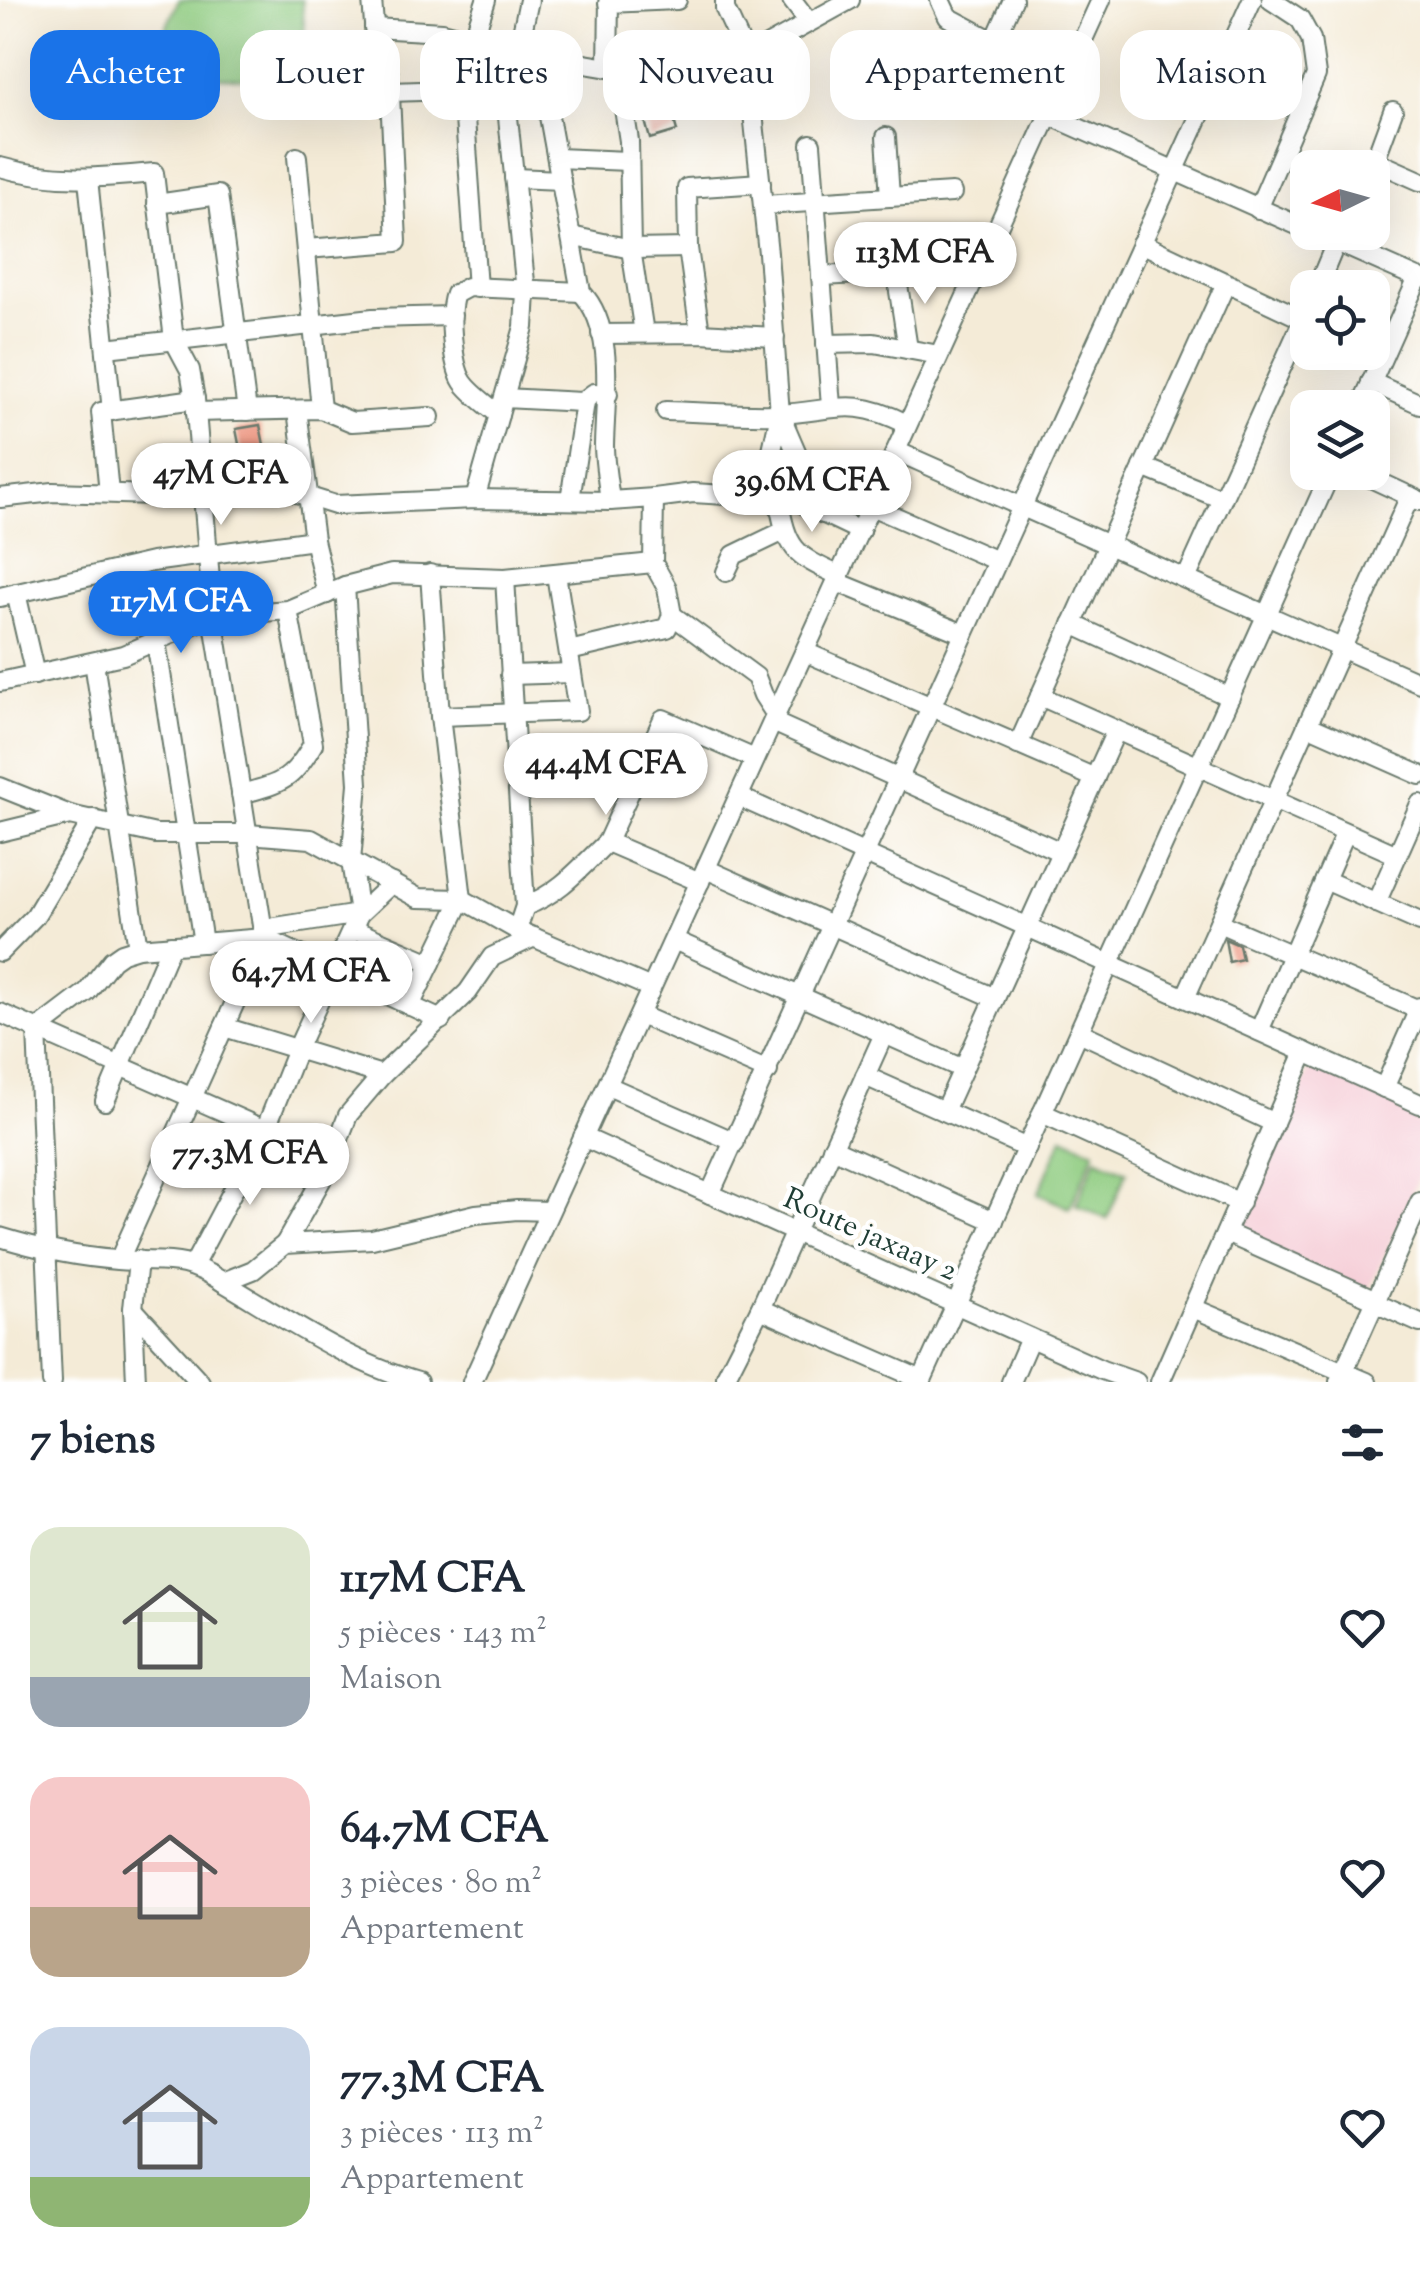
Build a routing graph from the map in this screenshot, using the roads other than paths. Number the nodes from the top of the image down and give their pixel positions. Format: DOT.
graph roads {
  1 [pos="372,0"];
  2 [pos="486,0"];
  3 [pos="529,0"];
  4 [pos="677,0"];
  5 [pos="726,0"];
  6 [pos="792,0"];
  7 [pos="850,0"];
  8 [pos="940,0"];
  9 [pos="1013,0"];
  10 [pos="1101,0"];
  11 [pos="1271,0"];
  12 [pos="608,2"];
  13 [pos="1246,2"];
  14 [pos="808,21"];
  15 [pos="374,28"];
  16 [pos="476,30"];
  17 [pos="523,30"];
  18 [pos="610,30"];
  19 [pos="735,30"];
  20 [pos="793,30"];
  21 [pos="972,30"];
  22 [pos="998,30"];
  23 [pos="1087,30"];
  24 [pos="420,31"];
  25 [pos="1393,110"];
  26 [pos="391,120"];
  27 [pos="464,120"];
  28 [pos="508,120"];
  29 [pos="551,120"];
  30 [pos="624,120"];
  31 [pos="754,120"];
  32 [pos="1047,120"];
  33 [pos="1060,120"];
  34 [pos="886,137"];
  35 [pos="811,144"];
  36 [pos="1378,150"];
  37 [pos="297,157"];
  38 [pos="558,158"];
  39 [pos="628,161"];
  40 [pos="0,167"];
  41 [pos="1174,170"];
  42 [pos="1390,170"];
  43 [pos="514,178"];
  44 [pos="88,179"];
  45 [pos="561,180"];
  46 [pos="1420,181"];
  47 [pos="761,183"];
  48 [pos="952,193"];
  49 [pos="890,197"];
  50 [pos="815,202"];
  51 [pos="157,204"];
  52 [pos="764,205"];
  53 [pos="1258,209"];
  54 [pos="1290,222"];
  55 [pos="571,236"];
  56 [pos="1141,243"];
  57 [pos="688,248"];
  58 [pos="306,249"];
  59 [pos="632,250"];
  60 [pos="1364,250"];
  61 [pos="980,268"];
  62 [pos="896,272"];
  63 [pos="821,276"];
  64 [pos="1419,278"];
  65 [pos="1226,283"];
  66 [pos="477,288"];
  67 [pos="526,292"];
  68 [pos="581,292"];
  69 [pos="1290,308"];
  70 [pos="452,316"];
  71 [pos="313,325"];
  72 [pos="644,332"];
  73 [pos="700,333"];
  74 [pos="234,334"];
  75 [pos="600,334"];
  76 [pos="775,337"];
  77 [pos="174,340"];
  78 [pos="826,344"];
  79 [pos="1290,347"];
  80 [pos="106,348"];
  81 [pos="908,350"];
  82 [pos="939,355"];
  83 [pos="1372,382"];
  84 [pos="1368,390"];
  85 [pos="608,394"];
  86 [pos="586,402"];
  87 [pos="1420,404"];
  88 [pos="195,406"];
  89 [pos="501,406"];
  90 [pos="831,406"];
  91 [pos="322,409"];
  92 [pos="297,410"];
  93 [pos="112,411"];
  94 [pos="666,411"];
  95 [pos="248,412"];
  96 [pos="780,414"];
  97 [pos="430,417"];
  98 [pos="907,424"];
  99 [pos="896,452"];
  100 [pos="1143,467"];
  101 [pos="1390,487"];
  102 [pos="1323,490"];
  103 [pos="200,491"];
  104 [pos="109,493"];
  105 [pos="309,496"];
  106 [pos="770,496"];
  107 [pos="0,498"];
  108 [pos="654,498"];
  109 [pos="474,499"];
  110 [pos="1222,499"];
  111 [pos="1415,499"];
  112 [pos="570,500"];
  113 [pos="610,501"];
  114 [pos="872,506"];
  115 [pos="1022,507"];
  116 [pos="823,514"];
  117 [pos="784,531"];
  118 [pos="860,531"];
  119 [pos="314,540"];
  120 [pos="1108,545"];
  121 [pos="206,554"];
  122 [pos="997,561"];
  123 [pos="653,563"];
  124 [pos="726,572"];
  125 [pos="430,574"];
  126 [pos="556,574"];
  127 [pos="505,578"];
  128 [pos="838,579"];
  129 [pos="1186,580"];
  130 [pos="346,586"];
  131 [pos="327,594"];
  132 [pos="8,595"];
  133 [pos="288,610"];
  134 [pos="672,614"];
  135 [pos="1267,615"];
  136 [pos="213,616"];
  137 [pos="1072,624"];
  138 [pos="964,634"];
  139 [pos="156,641"];
  140 [pos="1342,648"];
  141 [pos="569,651"];
  142 [pos="805,652"];
  143 [pos="94,662"];
  144 [pos="572,673"];
  145 [pos="34,675"];
  146 [pos="510,675"];
  147 [pos="1418,677"];
  148 [pos="0,682"];
  149 [pos="1040,696"];
  150 [pos="1230,697"];
  151 [pos="932,707"];
  152 [pos="512,714"];
  153 [pos="440,716"];
  154 [pos="775,719"];
  155 [pos="1307,725"];
  156 [pos="1116,730"];
  157 [pos="1018,744"];
  158 [pos="755,759"];
  159 [pos="1198,768"];
  160 [pos="1420,775"];
  161 [pos="1095,778"];
  162 [pos="899,779"];
  163 [pos="0,787"];
  164 [pos="242,794"];
  165 [pos="739,797"];
  166 [pos="1273,801"];
  167 [pos="1420,804"];
  168 [pos="70,815"];
  169 [pos="93,819"];
  170 [pos="119,826"];
  171 [pos="0,832"];
  172 [pos="186,834"];
  173 [pos="248,834"];
  174 [pos="1346,834"];
  175 [pos="607,842"];
  176 [pos="1061,852"];
  177 [pos="865,854"];
  178 [pos="1397,855"];
  179 [pos="352,861"];
  180 [pos="703,876"];
  181 [pos="1326,880"];
  182 [pos="392,883"];
  183 [pos="462,899"];
  184 [pos="1376,903"];
  185 [pos="525,906"];
  186 [pos="356,922"];
  187 [pos="1218,922"];
  188 [pos="1420,922"];
  189 [pos="833,925"];
  190 [pos="1026,926"];
  191 [pos="264,933"];
  192 [pos="526,934"];
  193 [pos="674,940"];
  194 [pos="204,943"];
  195 [pos="172,946"];
  196 [pos="138,948"];
  197 [pos="0,952"];
  198 [pos="1293,955"];
  199 [pos="431,963"];
  200 [pos="1110,964"];
  201 [pos="333,970"];
  202 [pos="651,988"];
  203 [pos="801,996"];
  204 [pos="995,998"];
  205 [pos="1185,998"];
  206 [pos="410,1006"];
  207 [pos="1419,1008"];
  208 [pos="0,1014"];
  209 [pos="640,1016"];
  210 [pos="441,1020"];
  211 [pos="224,1027"];
  212 [pos="38,1030"];
  213 [pos="1259,1031"];
  214 [pos="1079,1032"];
  215 [pos="884,1034"];
  216 [pos="298,1047"];
  217 [pos="1305,1052"];
  218 [pos="120,1066"];
  219 [pos="963,1069"];
  220 [pos="768,1071"];
  221 [pos="382,1074"];
  222 [pos="865,1076"];
  223 [pos="608,1086"];
  224 [pos="1384,1088"];
  225 [pos="192,1100"];
  226 [pos="104,1101"];
  227 [pos="1420,1104"];
  228 [pos="944,1111"];
  229 [pos="1042,1113"];
  230 [pos="1274,1123"];
  231 [pos="265,1130"];
  232 [pos="582,1137"];
  233 [pos="736,1142"];
  234 [pos="832,1148"];
  235 [pos="1026,1148"];
  236 [pos="710,1194"];
  237 [pos="1240,1202"];
  238 [pos="1420,1202"];
  239 [pos="549,1211"];
  240 [pos="994,1221"];
  241 [pos="793,1231"];
  242 [pos="1414,1233"];
  243 [pos="1226,1234"];
  244 [pos="0,1237"];
  245 [pos="285,1244"];
  246 [pos="47,1252"];
  247 [pos="129,1260"];
  248 [pos="194,1264"];
  249 [pos="223,1282"];
  250 [pos="1376,1302"];
  251 [pos="954,1304"];
  252 [pos="760,1308"];
  253 [pos="1193,1308"];
  254 [pos="133,1309"];
  255 [pos="1420,1323"];
  256 [pos="1030,1338"];
  257 [pos="1100,1376"];
  258 [pos="1342,1377"];
  259 [pos="921,1381"];
  260 [pos="52,1382"];
  261 [pos="136,1382"];
  262 [pos="200,1382"];
  263 [pos="418,1382"];
  264 [pos="472,1382"];
  265 [pos="726,1382"];
  266 [pos="1010,1382"];
  267 [pos="1136,1382"];
  268 [pos="1160,1382"];
  269 [pos="1367,1382"];
  1 -- 15 [label="street"];
  2 -- 16 [label="street"];
  3 -- 17 [label="street"];
  4 -- 12 [label="street"];
  5 -- 19 [label="street"];
  6 -- 14 [label="street"];
  7 -- 14 [label="street"];
  8 -- 21 [label="street"];
  9 -- 22 [label="street"];
  10 -- 23 [label="street"];
  11 -- 53 [label="street"];
  12 -- 18 [label="street"];
  13 -- 41 [label="street"];
  14 -- 20 [label="street"];
  15 -- 24 [label="street"];
  25 -- 36 [label="street"];
  26 -- 58 [label="street"];
  27 -- 66 [label="street"];
  28 -- 43 [label="street"];
  29 -- 38 [label="street"];
  30 -- 39 [label="street"];
  31 -- 47 [label="street"];
  32 -- 61 [label="street"];
  33 -- 41 [label="street"];
  34 -- 49 [label="street"];
  35 -- 50 [label="street"];
  37 -- 58 [label="street"];
  38 -- 39 [label="street"];
  38 -- 45 [label="street"];
  39 -- 59 [label="street"];
  40 -- 44 [label="street"];
  41 -- 53 [label="street"];
  41 -- 56 [label="street"];
  42 -- 46 [label="street"];
  43 -- 45 [label="street"];
  43 -- 67 [label="street"];
  44 -- 51 [label="street"];
  44 -- 80 [label="street"];
  45 -- 55 [label="street"];
  47 -- 52 [label="street"];
  47 -- 57 [label="street"];
  48 -- 49 [label="street"];
  49 -- 50 [label="street"];
  50 -- 52 [label="street"];
  50 -- 63 [label="street"];
  51 -- 74 [label="street"];
  51 -- 77 [label="street"];
  52 -- 76 [label="street"];
  53 -- 54 [label="street"];
  55 -- 59 [label="street"];
  55 -- 68 [label="street"];
  56 -- 65 [label="street"];
  56 -- 115 [label="street"];
  57 -- 59 [label="street"];
  57 -- 73 [label="street"];
  58 -- 71 [label="street"];
  59 -- 72 [label="street"];
  60 -- 64 [label="street"];
  61 -- 62 [label="street"];
  61 -- 82 [label="street"];
  62 -- 63 [label="street"];
  62 -- 81 [label="street"];
  63 -- 78 [label="street"];
  64 -- 83 [label="street"];
  65 -- 69 [label="street"];
  65 -- 100 [label="street"];
  66 -- 67 [label="street"];
  66 -- 70 [label="street"];
  67 -- 68 [label="street"];
  67 -- 89 [label="street"];
  68 -- 75 [label="street"];
  70 -- 71 [label="street"];
  70 -- 89 [label="street"];
  71 -- 74 [label="street"];
  71 -- 91 [label="street"];
  72 -- 73 [label="street"];
  72 -- 75 [label="street"];
  73 -- 76 [label="street"];
  74 -- 77 [label="street"];
  74 -- 95 [label="street"];
  75 -- 85 [label="street"];
  76 -- 96 [label="street"];
  77 -- 80 [label="street"];
  77 -- 88 [label="street"];
  78 -- 81 [label="street"];
  78 -- 90 [label="street"];
  79 -- 110 [label="street"];
  80 -- 93 [label="street"];
  81 -- 82 [label="street"];
  82 -- 98 [label="street"];
  83 -- 84 [label="street"];
  83 -- 87 [label="street"];
  85 -- 86 [label="street"];
  85 -- 113 [label="street"];
  86 -- 89 [label="street"];
  86 -- 112 [label="street"];
  88 -- 93 [label="street"];
  88 -- 95 [label="street"];
  88 -- 103 [label="street"];
  89 -- 109 [label="street"];
  90 -- 96 [label="street"];
  90 -- 98 [label="street"];
  91 -- 92 [label="street"];
  91 -- 97 [label="street"];
  92 -- 95 [label="street"];
  92 -- 105 [label="street"];
  93 -- 104 [label="street"];
  94 -- 96 [label="street"];
  96 -- 106 [label="street"];
  96 -- 116 [label="street"];
  98 -- 99 [label="street"];
  99 -- 114 [label="street"];
  99 -- 115 [label="street"];
  100 -- 110 [label="street"];
  100 -- 120 [label="street"];
  101 -- 111 [label="street"];
  102 -- 135 [label="street"];
  103 -- 104 [label="street"];
  103 -- 105 [label="street"];
  103 -- 121 [label="street"];
  104 -- 107 [label="street"];
  105 -- 109 [label="street"];
  105 -- 119 [label="street"];
  106 -- 108 [label="street"];
  106 -- 116 [label="street"];
  106 -- 117 [label="street"];
  108 -- 113 [label="street"];
  108 -- 123 [label="street"];
  109 -- 112 [label="street"];
  110 -- 129 [label="street"];
  111 -- 140 [label="street"];
  112 -- 113 [label="street"];
  114 -- 118 [label="street"];
  114 -- 122 [label="street"];
  115 -- 120 [label="street"];
  115 -- 122 [label="street"];
  116 -- 118 [label="street"];
  117 -- 124 [label="street"];
  117 -- 128 [label="street"];
  118 -- 128 [label="street"];
  119 -- 121 [label="street"];
  119 -- 131 [label="street"];
  120 -- 129 [label="street"];
  120 -- 137 [label="street"];
  121 -- 132 [label="street"];
  121 -- 136 [label="street"];
  122 -- 138 [label="street"];
  123 -- 126 [label="street"];
  123 -- 134 [label="street"];
  125 -- 127 [label="street"];
  125 -- 130 [label="street"];
  125 -- 153 [label="street"];
  126 -- 127 [label="street"];
  126 -- 141 [label="street"];
  127 -- 146 [label="street"];
  128 -- 138 [label="street"];
  128 -- 142 [label="street"];
  129 -- 135 [label="street"];
  130 -- 131 [label="street"];
  130 -- 179 [label="street"];
  131 -- 133 [label="street"];
  132 -- 145 [label="street"];
  133 -- 136 [label="street"];
  133 -- 164 [label="street"];
  134 -- 141 [label="street"];
  134 -- 154 [label="street"];
  135 -- 140 [label="street"];
  135 -- 150 [label="street"];
  136 -- 139 [label="street"];
  136 -- 164 [label="street"];
  137 -- 149 [label="street"];
  137 -- 150 [label="street"];
  138 -- 151 [label="street"];
  139 -- 143 [label="street"];
  139 -- 172 [label="street"];
  140 -- 147 [label="street"];
  140 -- 155 [label="street"];
  141 -- 144 [label="street"];
  142 -- 151 [label="street"];
  142 -- 154 [label="street"];
  143 -- 145 [label="street"];
  143 -- 170 [label="street"];
  144 -- 146 [label="street"];
  144 -- 152 [label="street"];
  145 -- 148 [label="street"];
  146 -- 152 [label="street"];
  149 -- 156 [label="street"];
  149 -- 157 [label="street"];
  150 -- 159 [label="street"];
  151 -- 157 [label="street"];
  151 -- 162 [label="street"];
  152 -- 153 [label="street"];
  152 -- 185 [label="street"];
  153 -- 183 [label="street"];
  154 -- 158 [label="street"];
  154 -- 162 [label="street"];
  155 -- 160 [label="street"];
  155 -- 166 [label="street"];
  156 -- 159 [label="street"];
  156 -- 161 [label="street"];
  157 -- 161 [label="street"];
  158 -- 165 [label="street"];
  158 -- 175 [label="street"];
  159 -- 166 [label="street"];
  159 -- 200 [label="street"];
  161 -- 176 [label="street"];
  162 -- 176 [label="street"];
  162 -- 177 [label="street"];
  163 -- 168 [label="street"];
  164 -- 173 [label="street"];
  165 -- 177 [label="street"];
  165 -- 180 [label="street"];
  166 -- 174 [label="street"];
  166 -- 187 [label="street"];
  167 -- 178 [label="street"];
  168 -- 169 [label="street"];
  168 -- 171 [label="street"];
  169 -- 170 [label="street"];
  169 -- 197 [label="street"];
  170 -- 172 [label="street"];
  170 -- 196 [label="street"];
  172 -- 173 [label="street"];
  172 -- 194 [label="street"];
  173 -- 179 [label="street"];
  173 -- 191 [label="street"];
  174 -- 178 [label="street"];
  174 -- 181 [label="street"];
  175 -- 180 [label="street"];
  175 -- 185 [label="street"];
  176 -- 190 [label="street"];
  177 -- 189 [label="street"];
  177 -- 190 [label="street"];
  178 -- 184 [label="street"];
  179 -- 182 [label="street"];
  179 -- 186 [label="street"];
  180 -- 189 [label="street"];
  180 -- 193 [label="street"];
  181 -- 184 [label="street"];
  181 -- 198 [label="street"];
  182 -- 183 [label="street"];
  182 -- 186 [label="street"];
  183 -- 192 [label="street"];
  183 -- 199 [label="street"];
  184 -- 188 [label="street"];
  185 -- 192 [label="street"];
  186 -- 191 [label="street"];
  186 -- 199 [label="street"];
  186 -- 201 [label="street"];
  187 -- 198 [label="street"];
  187 -- 205 [label="street"];
  189 -- 203 [label="street"];
  189 -- 204 [label="street"];
  190 -- 200 [label="street"];
  190 -- 204 [label="street"];
  191 -- 194 [label="street"];
  191 -- 201 [label="street"];
  191 -- 211 [label="street"];
  192 -- 202 [label="street"];
  192 -- 210 [label="street"];
  193 -- 202 [label="street"];
  193 -- 203 [label="street"];
  194 -- 195 [label="street"];
  195 -- 196 [label="street"];
  195 -- 218 [label="street"];
  196 -- 212 [label="street"];
  198 -- 207 [label="street"];
  198 -- 213 [label="street"];
  199 -- 206 [label="street"];
  200 -- 205 [label="street"];
  200 -- 214 [label="street"];
  201 -- 206 [label="street"];
  201 -- 216 [label="street"];
  202 -- 209 [label="street"];
  203 -- 215 [label="street"];
  203 -- 220 [label="street"];
  204 -- 219 [label="street"];
  205 -- 213 [label="street"];
  206 -- 210 [label="street"];
  207 -- 224 [label="street"];
  208 -- 212 [label="street"];
  209 -- 220 [label="street"];
  209 -- 223 [label="street"];
  210 -- 221 [label="street"];
  211 -- 216 [label="street"];
  211 -- 225 [label="street"];
  212 -- 218 [label="street"];
  212 -- 246 [label="street"];
  213 -- 217 [label="street"];
  214 -- 229 [label="street"];
  214 -- 230 [label="street"];
  215 -- 219 [label="street"];
  215 -- 222 [label="street"];
  216 -- 221 [label="street"];
  216 -- 231 [label="street"];
  217 -- 224 [label="street"];
  217 -- 230 [label="street"];
  218 -- 225 [label="street"];
  218 -- 226 [label="street"];
  219 -- 228 [label="street"];
  220 -- 233 [label="street"];
  221 -- 245 [label="street"];
  222 -- 228 [label="street"];
  222 -- 234 [label="street"];
  223 -- 232 [label="street"];
  223 -- 233 [label="street"];
  224 -- 227 [label="street"];
  225 -- 231 [label="street"];
  225 -- 247 [label="street"];
  228 -- 235 [label="street"];
  229 -- 235 [label="street"];
  229 -- 237 [label="street"];
  230 -- 237 [label="street"];
  231 -- 248 [label="street"];
  232 -- 236 [label="street, Route jaxaay 2"];
  232 -- 239 [label="street"];
  233 -- 236 [label="street"];
  234 -- 240 [label="street"];
  234 -- 241 [label="street"];
  235 -- 240 [label="street"];
  236 -- 241 [label="street, Route jaxaay 2"];
  237 -- 243 [label="street"];
  238 -- 242 [label="street"];
  239 -- 245 [label="street"];
  239 -- 264 [label="street"];
  240 -- 251 [label="street"];
  241 -- 251 [label="street, Route jaxaay 2"];
  241 -- 252 [label="street"];
  242 -- 250 [label="street"];
  243 -- 250 [label="street"];
  243 -- 253 [label="street"];
  244 -- 246 [label="street"];
  245 -- 249 [label="street"];
  246 -- 247 [label="street"];
  246 -- 260 [label="street"];
  247 -- 248 [label="street"];
  247 -- 254 [label="street"];
  248 -- 249 [label="street"];
  249 -- 263 [label="street"];
  250 -- 255 [label="street"];
  250 -- 258 [label="street"];
  251 -- 256 [label="street, Route jaxaay 2"];
  251 -- 259 [label="street"];
  252 -- 259 [label="street"];
  252 -- 265 [label="street"];
  253 -- 258 [label="street"];
  253 -- 268 [label="street"];
  254 -- 261 [label="street"];
  254 -- 262 [label="street"];
  256 -- 257 [label="street, Route jaxaay 2"];
  256 -- 266 [label="street"];
  257 -- 267 [label="street, Route jaxaay 2"];
  258 -- 269 [label="street"];
}
